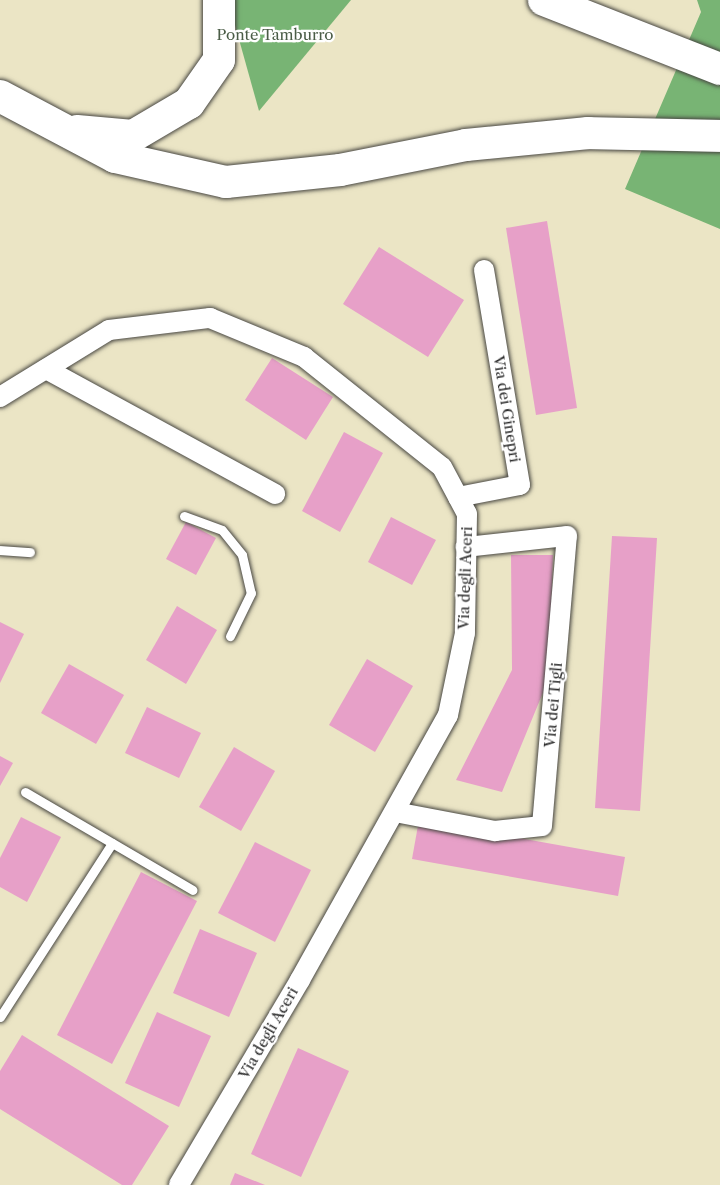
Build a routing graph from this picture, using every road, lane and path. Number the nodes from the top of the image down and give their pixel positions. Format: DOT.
graph roads {
  1 [pos="219,0"];
  2 [pos="544,0"];
  3 [pos="720,69"];
  4 [pos="0,96"];
  5 [pos="67,130"];
  6 [pos="720,136"];
  7 [pos="484,270"];
  8 [pos="46,369"];
  9 [pos="0,396"];
  10 [pos="275,494"];
  11 [pos="458,497"];
  12 [pos="184,516"];
  13 [pos="466,547"];
  14 [pos="0,550"];
  15 [pos="30,552"];
  16 [pos="230,636"];
  17 [pos="25,792"];
  18 [pos="395,812"];
  19 [pos="112,843"];
  20 [pos="193,890"];
  21 [pos="0,1017"];
  22 [pos="179,1185"];
  1 -- 5 [label="highway"];
  2 -- 3 [label="highway"];
  4 -- 5 [label="highway"];
  5 -- 6 [label="highway"];
  7 -- 11 [label="street, Via dei Ginepri"];
  8 -- 9 [label="street, Via degli Aceri"];
  8 -- 10 [label="street"];
  8 -- 11 [label="street, Via degli Aceri"];
  11 -- 13 [label="street, Via degli Aceri"];
  12 -- 16 [label="lane"];
  13 -- 18 [label="street, Via degli Aceri"];
  13 -- 18 [label="street, Via dei Tigli"];
  14 -- 15 [label="lane"];
  17 -- 19 [label="lane"];
  18 -- 22 [label="street, Via degli Aceri"];
  19 -- 20 [label="lane"];
  19 -- 21 [label="lane"];
}
